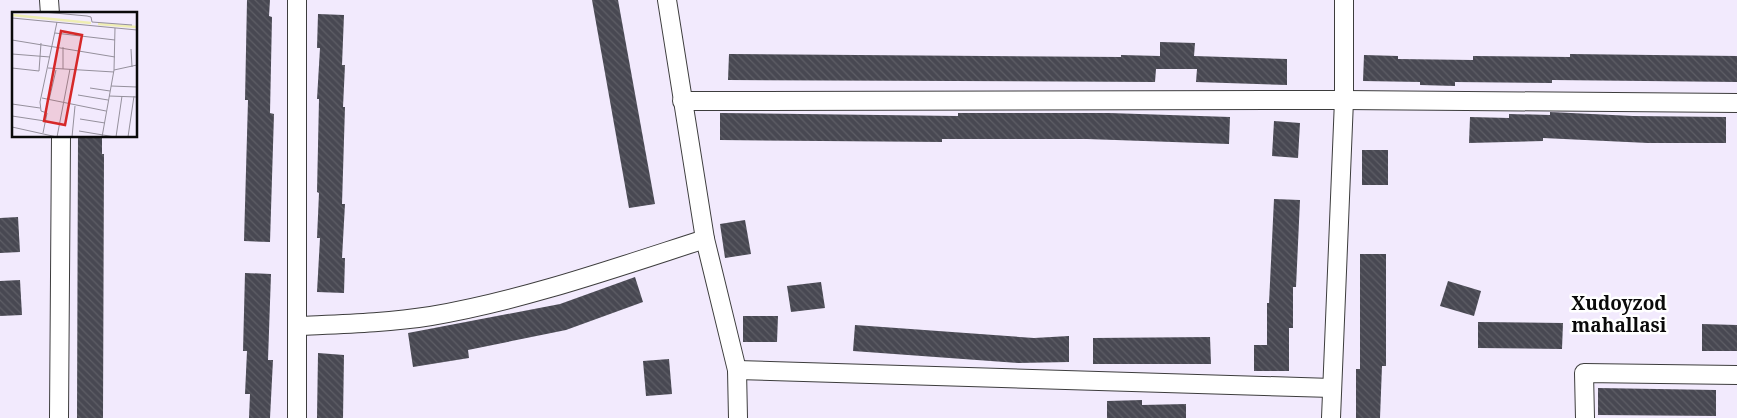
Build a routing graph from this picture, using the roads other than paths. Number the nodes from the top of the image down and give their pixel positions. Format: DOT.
graph roads {
  1 [pos="297,0"];
  2 [pos="667,0"];
  3 [pos="1344,0"];
  4 [pos="1344,100"];
  5 [pos="682,101"];
  6 [pos="1737,103"];
  7 [pos="61,138"];
  8 [pos="705,240"];
  9 [pos="298,326"];
  10 [pos="737,370"];
  11 [pos="1737,375"];
  12 [pos="1332,388"];
  13 [pos="59,418"];
  14 [pos="297,418"];
  15 [pos="738,418"];
  16 [pos="1331,418"];
  17 [pos="1585,418"];
  1 -- 9 [label="street"];
  2 -- 5 [label="street"];
  3 -- 4 [label="street"];
  4 -- 5 [label="street"];
  4 -- 6 [label="street"];
  4 -- 12 [label="street"];
  5 -- 8 [label="street"];
  7 -- 13 [label="street"];
  8 -- 9 [label="street"];
  8 -- 10 [label="street"];
  9 -- 14 [label="street"];
  10 -- 12 [label="street"];
  10 -- 15 [label="street"];
  11 -- 17 [label="street"];
  12 -- 16 [label="street"];
}
